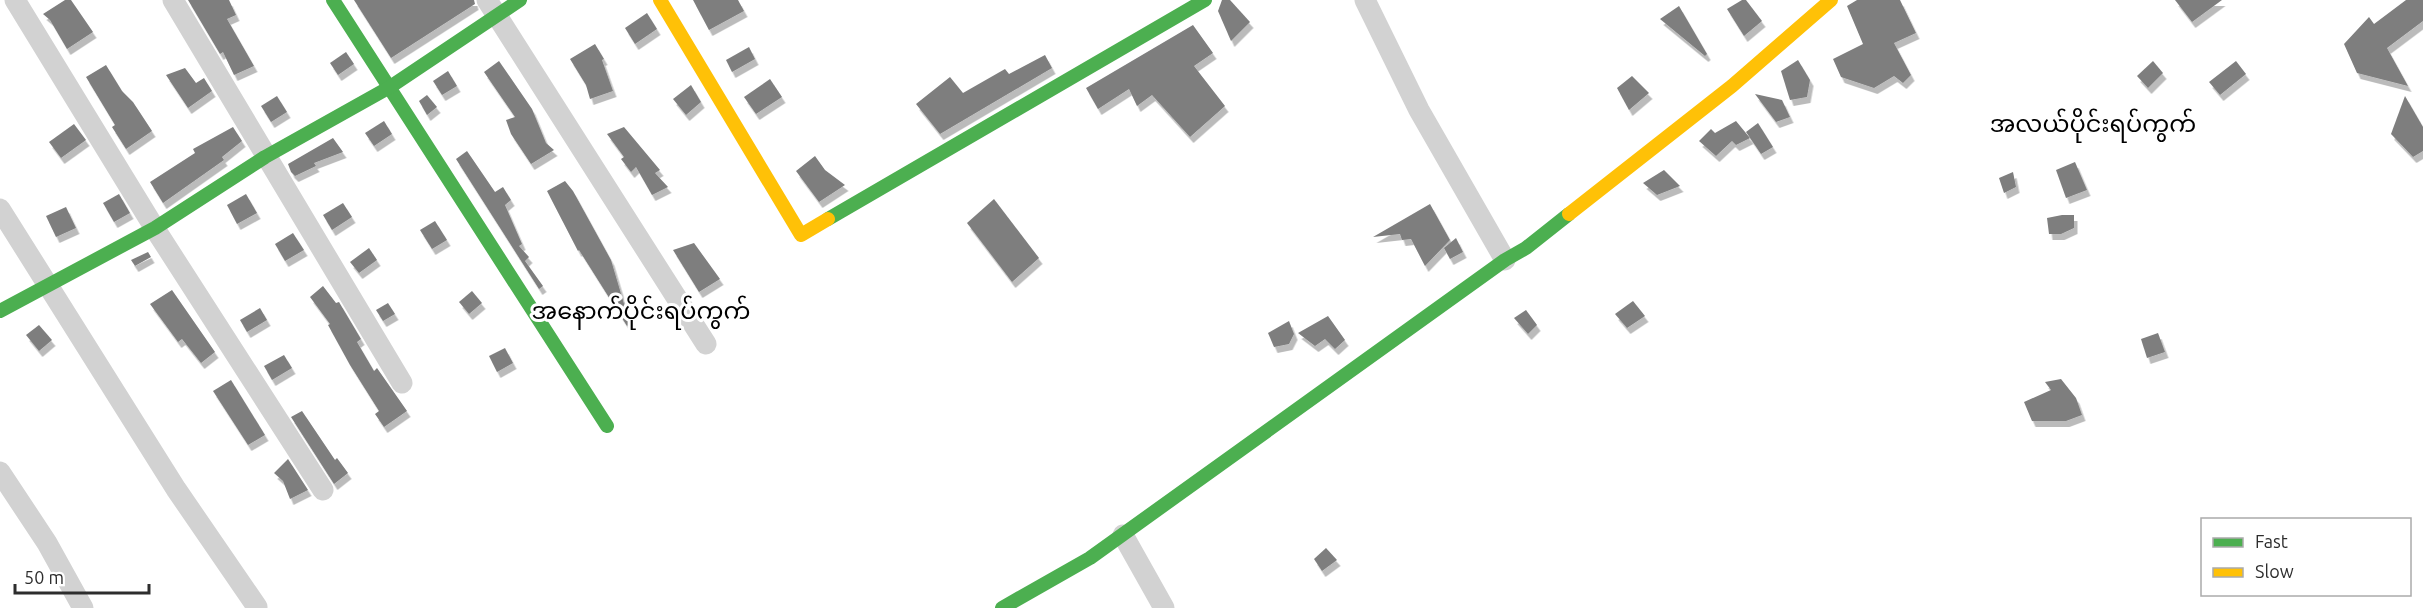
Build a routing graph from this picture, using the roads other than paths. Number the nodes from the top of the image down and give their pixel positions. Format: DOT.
graph roads {
  1 [pos="15,0"];
  2 [pos="173,0"];
  3 [pos="333,0"];
  4 [pos="520,0"];
  5 [pos="660,0"];
  6 [pos="1365,0"];
  7 [pos="1831,0"];
  8 [pos="1192,3"];
  9 [pos="492,8"];
  10 [pos="390,87"];
  11 [pos="265,157"];
  12 [pos="0,209"];
  13 [pos="155,228"];
  14 [pos="1505,260"];
  15 [pos="49,285"];
  16 [pos="0,311"];
  17 [pos="706,344"];
  18 [pos="402,383"];
  19 [pos="607,426"];
  20 [pos="0,472"];
  21 [pos="323,490"];
  22 [pos="1123,535"];
  23 [pos="257,607"];
  24 [pos="83,608"];
  25 [pos="1002,608"];
  26 [pos="1164,608"];
  1 -- 13 [label="street"];
  2 -- 11 [label="street"];
  3 -- 10 [label="street"];
  4 -- 9 [label="street"];
  5 -- 8 [label="street"];
  6 -- 14 [label="street"];
  7 -- 14 [label="street"];
  9 -- 10 [label="street"];
  9 -- 17 [label="street"];
  10 -- 11 [label="street"];
  10 -- 19 [label="street"];
  11 -- 13 [label="street"];
  11 -- 18 [label="street"];
  12 -- 15 [label="street"];
  13 -- 15 [label="street"];
  13 -- 21 [label="street"];
  14 -- 22 [label="street"];
  15 -- 16 [label="street"];
  15 -- 23 [label="street"];
  20 -- 24 [label="street"];
  22 -- 25 [label="street"];
  22 -- 26 [label="street"];
}
